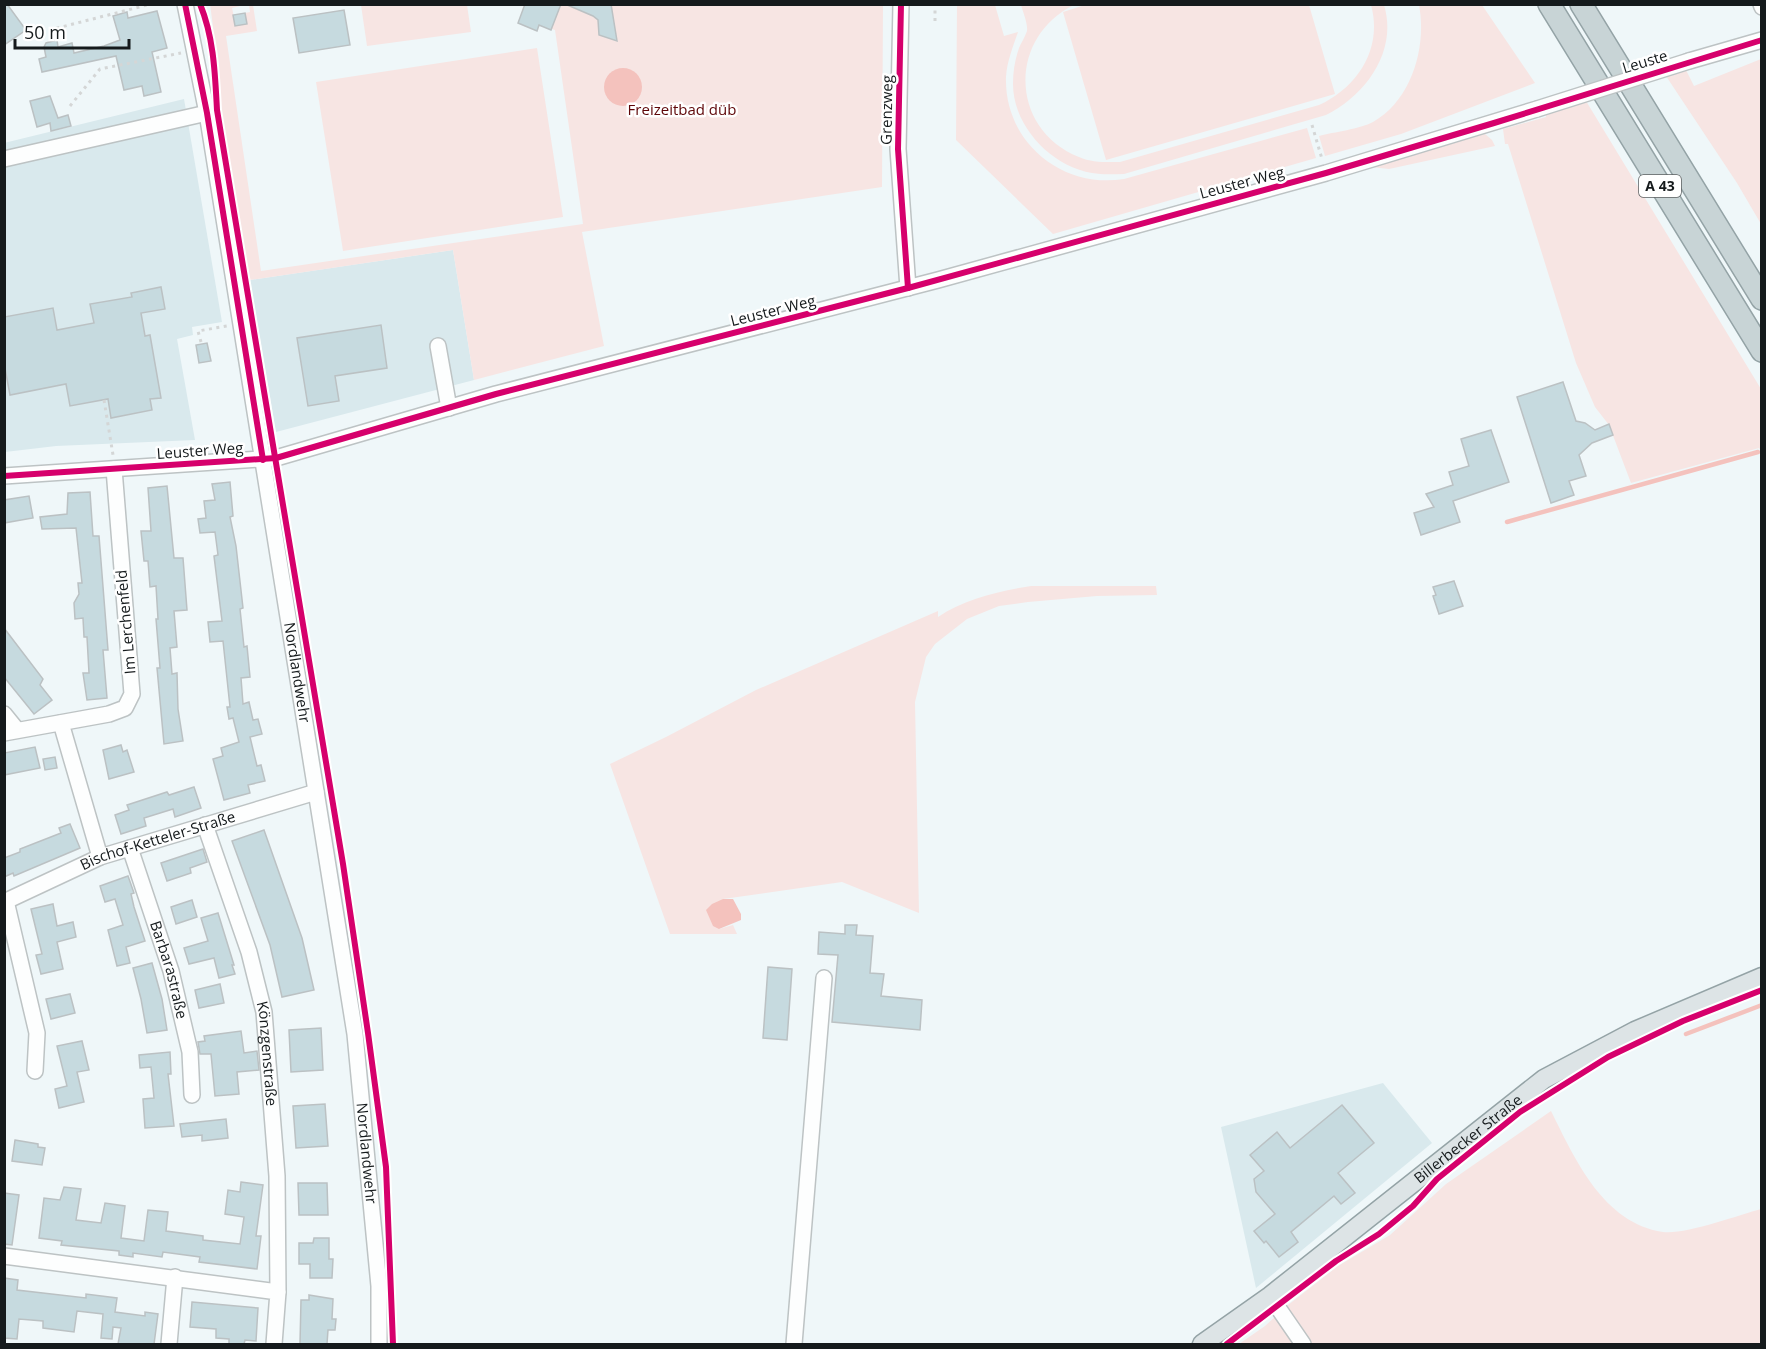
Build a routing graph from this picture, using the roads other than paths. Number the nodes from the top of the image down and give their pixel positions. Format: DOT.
graph roads {
  1 [pos="184,4"];
  2 [pos="901,4"];
  3 [pos="1549,4"];
  4 [pos="1581,4"];
  5 [pos="1761,40"];
  6 [pos="1537,109"];
  7 [pos="207,113"];
  8 [pos="4,159"];
  9 [pos="908,288"];
  10 [pos="1761,299"];
  11 [pos="438,346"];
  12 [pos="1761,351"];
  13 [pos="449,408"];
  14 [pos="263,460"];
  15 [pos="114,469"];
  16 [pos="4,476"];
  17 [pos="4,714"];
  18 [pos="61,723"];
  19 [pos="11,732"];
  20 [pos="316,792"];
  21 [pos="205,825"];
  22 [pos="130,848"];
  23 [pos="100,857"];
  24 [pos="5,902"];
  25 [pos="1761,976"];
  26 [pos="824,978"];
  27 [pos="35,1071"];
  28 [pos="192,1095"];
  29 [pos="4,1256"];
  30 [pos="175,1277"];
  31 [pos="278,1292"];
  32 [pos="1270,1296"];
  33 [pos="170,1344"];
  34 [pos="274,1344"];
  35 [pos="379,1344"];
  36 [pos="794,1344"];
  37 [pos="1202,1344"];
  38 [pos="1303,1344"];
  1 -- 7 [label="street, Nordlandwehr"];
  2 -- 9 [label="street, Grenzweg"];
  3 -- 12 [label="highway, A 43"];
  4 -- 10 [label="highway, A 43"];
  5 -- 6 [label="street, Leuste, bridge"];
  6 -- 9 [label="street, Leuster Weg"];
  7 -- 8 [label="street"];
  7 -- 14 [label="street, Nordlandwehr"];
  9 -- 13 [label="street, Leuster Weg"];
  11 -- 13 [label="street"];
  13 -- 14 [label="street, Leuster Weg"];
  14 -- 15 [label="street, Leuster Weg"];
  14 -- 20 [label="street, Nordlandwehr"];
  15 -- 16 [label="street, Leuster Weg"];
  15 -- 18 [label="street, Im Lerchenfeld"];
  17 -- 19 [label="street, Im Lerchenfeld"];
  18 -- 19 [label="street, Im Lerchenfeld"];
  18 -- 23 [label="street"];
  20 -- 21 [label="street, Bischof-Ketteler-Straße"];
  20 -- 35 [label="street, Nordlandwehr"];
  21 -- 22 [label="street, Bischof-Ketteler-Straße"];
  21 -- 31 [label="street, Könzgenstraße"];
  22 -- 23 [label="street, Bischof-Ketteler-Straße"];
  22 -- 28 [label="street, Barbarastraße"];
  23 -- 24 [label="street, Bischof-Ketteler-Straße"];
  24 -- 27 [label="street"];
  25 -- 32 [label="main road, Billerbecker Straße"];
  26 -- 36 [label="street"];
  29 -- 30 [label="street"];
  30 -- 31 [label="street"];
  30 -- 33 [label="street"];
  31 -- 34 [label="street, Könzgenstraße"];
  32 -- 37 [label="main road, Billerbecker Straße"];
  32 -- 38 [label="street"];
}
